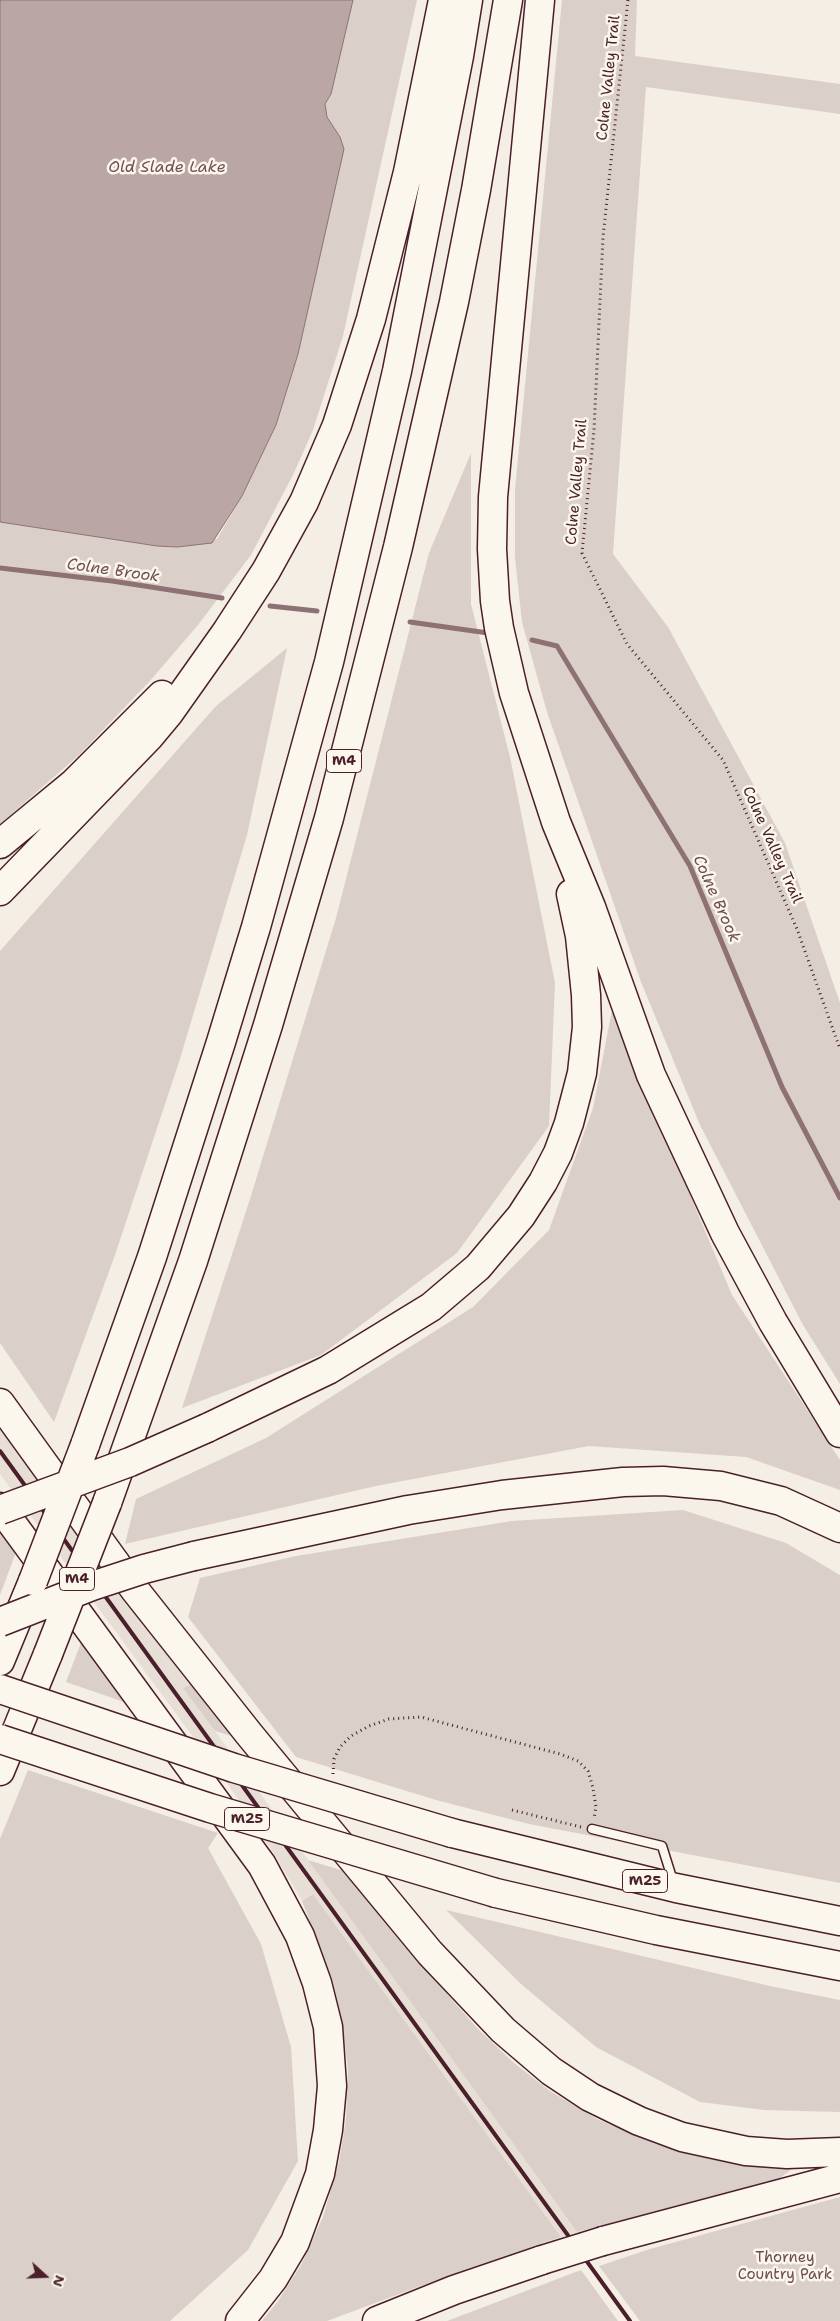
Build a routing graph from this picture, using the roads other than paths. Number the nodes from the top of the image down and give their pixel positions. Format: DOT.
graph roads {
  1 [pos="443,0"];
  2 [pos="468,0"];
  3 [pos="508,0"];
  4 [pos="540,0"];
  5 [pos="200,668"];
  6 [pos="556,822"];
  7 [pos="0,844"];
  8 [pos="0,891"];
  9 [pos="0,1403"];
  10 [pos="840,1433"];
  11 [pos="0,1508"];
  12 [pos="840,1528"];
  13 [pos="0,1622"];
  14 [pos="0,1661"];
  15 [pos="0,1689"];
  16 [pos="0,1739"];
  17 [pos="0,1771"];
  18 [pos="592,1829"];
  19 [pos="676,1888"];
  20 [pos="840,1921"];
  21 [pos="840,1966"];
  22 [pos="840,2152"];
  23 [pos="840,2178"];
  24 [pos="240,2321"];
  25 [pos="377,2321"];
  1 -- 5 [label="highway"];
  2 -- 14 [label="highway, M4, bridge"];
  3 -- 17 [label="highway, M4, bridge"];
  4 -- 6 [label="highway"];
  5 -- 7 [label="highway"];
  5 -- 8 [label="highway"];
  6 -- 10 [label="highway"];
  6 -- 11 [label="highway, bridge"];
  9 -- 22 [label="highway"];
  11 -- 24 [label="highway"];
  12 -- 13 [label="highway, bridge"];
  15 -- 19 [label="highway, M25, bridge"];
  16 -- 21 [label="highway, M25, bridge"];
  18 -- 19 [label="lane"];
  19 -- 20 [label="highway, M25"];
  23 -- 25 [label="highway, bridge"];
}
